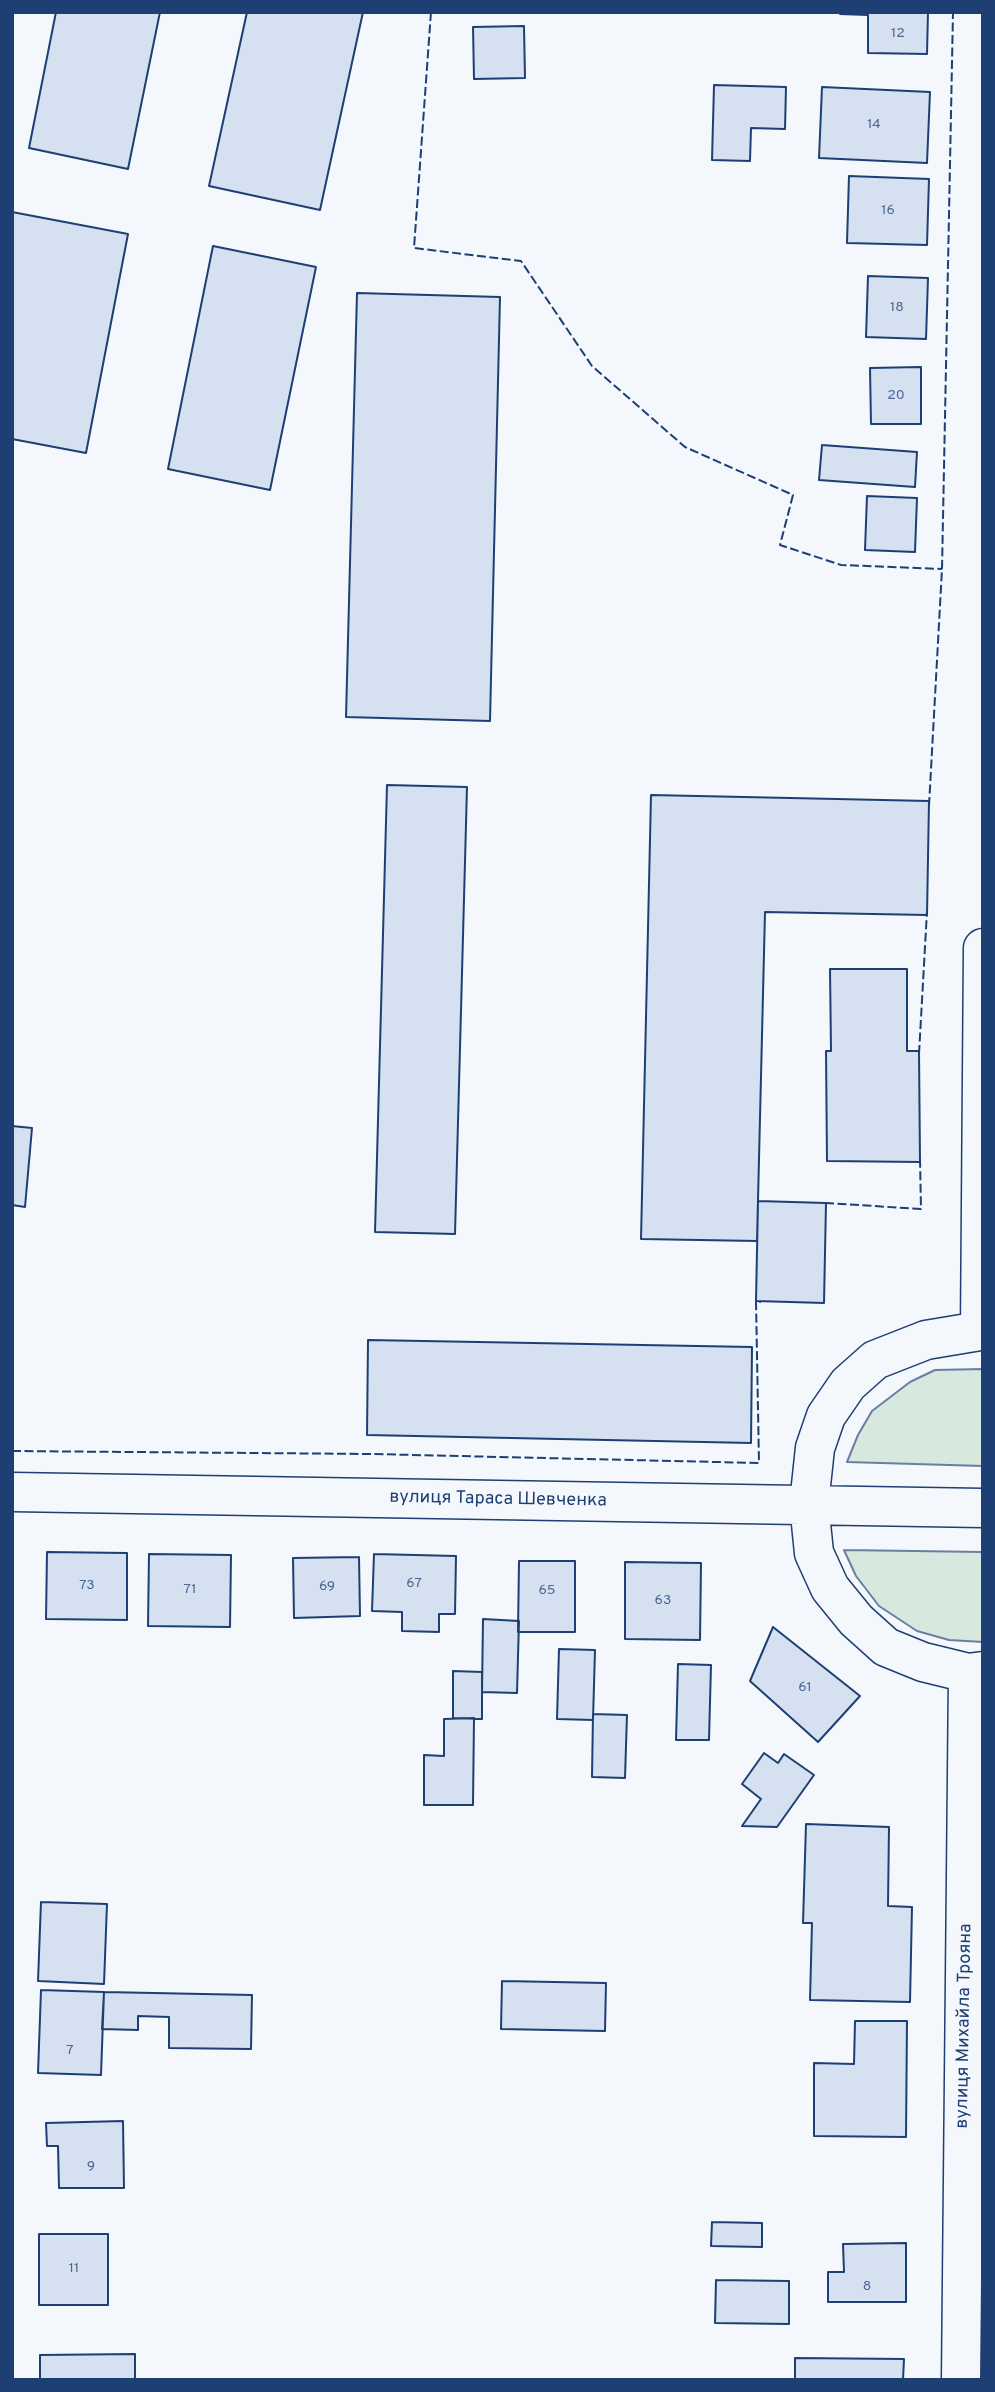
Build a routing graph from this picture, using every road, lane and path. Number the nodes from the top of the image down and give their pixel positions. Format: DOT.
graph roads {
  1 [pos="983,947"];
  2 [pos="981,1332"];
  3 [pos="12,1492"];
  4 [pos="809,1504"];
  5 [pos="983,1508"];
  6 [pos="975,1672"];
  7 [pos="961,2380"];
  1 -- 2 [label="street"];
  2 -- 4 [label="street, вулиця Михайла Трояна"];
  3 -- 4 [label="street, вулиця Тараса Шевченка"];
  4 -- 5 [label="street, вулиця Тараса Шевченка"];
  4 -- 6 [label="street, вулиця Михайла Трояна"];
  6 -- 7 [label="street, вулиця Михайла Трояна"];
}
